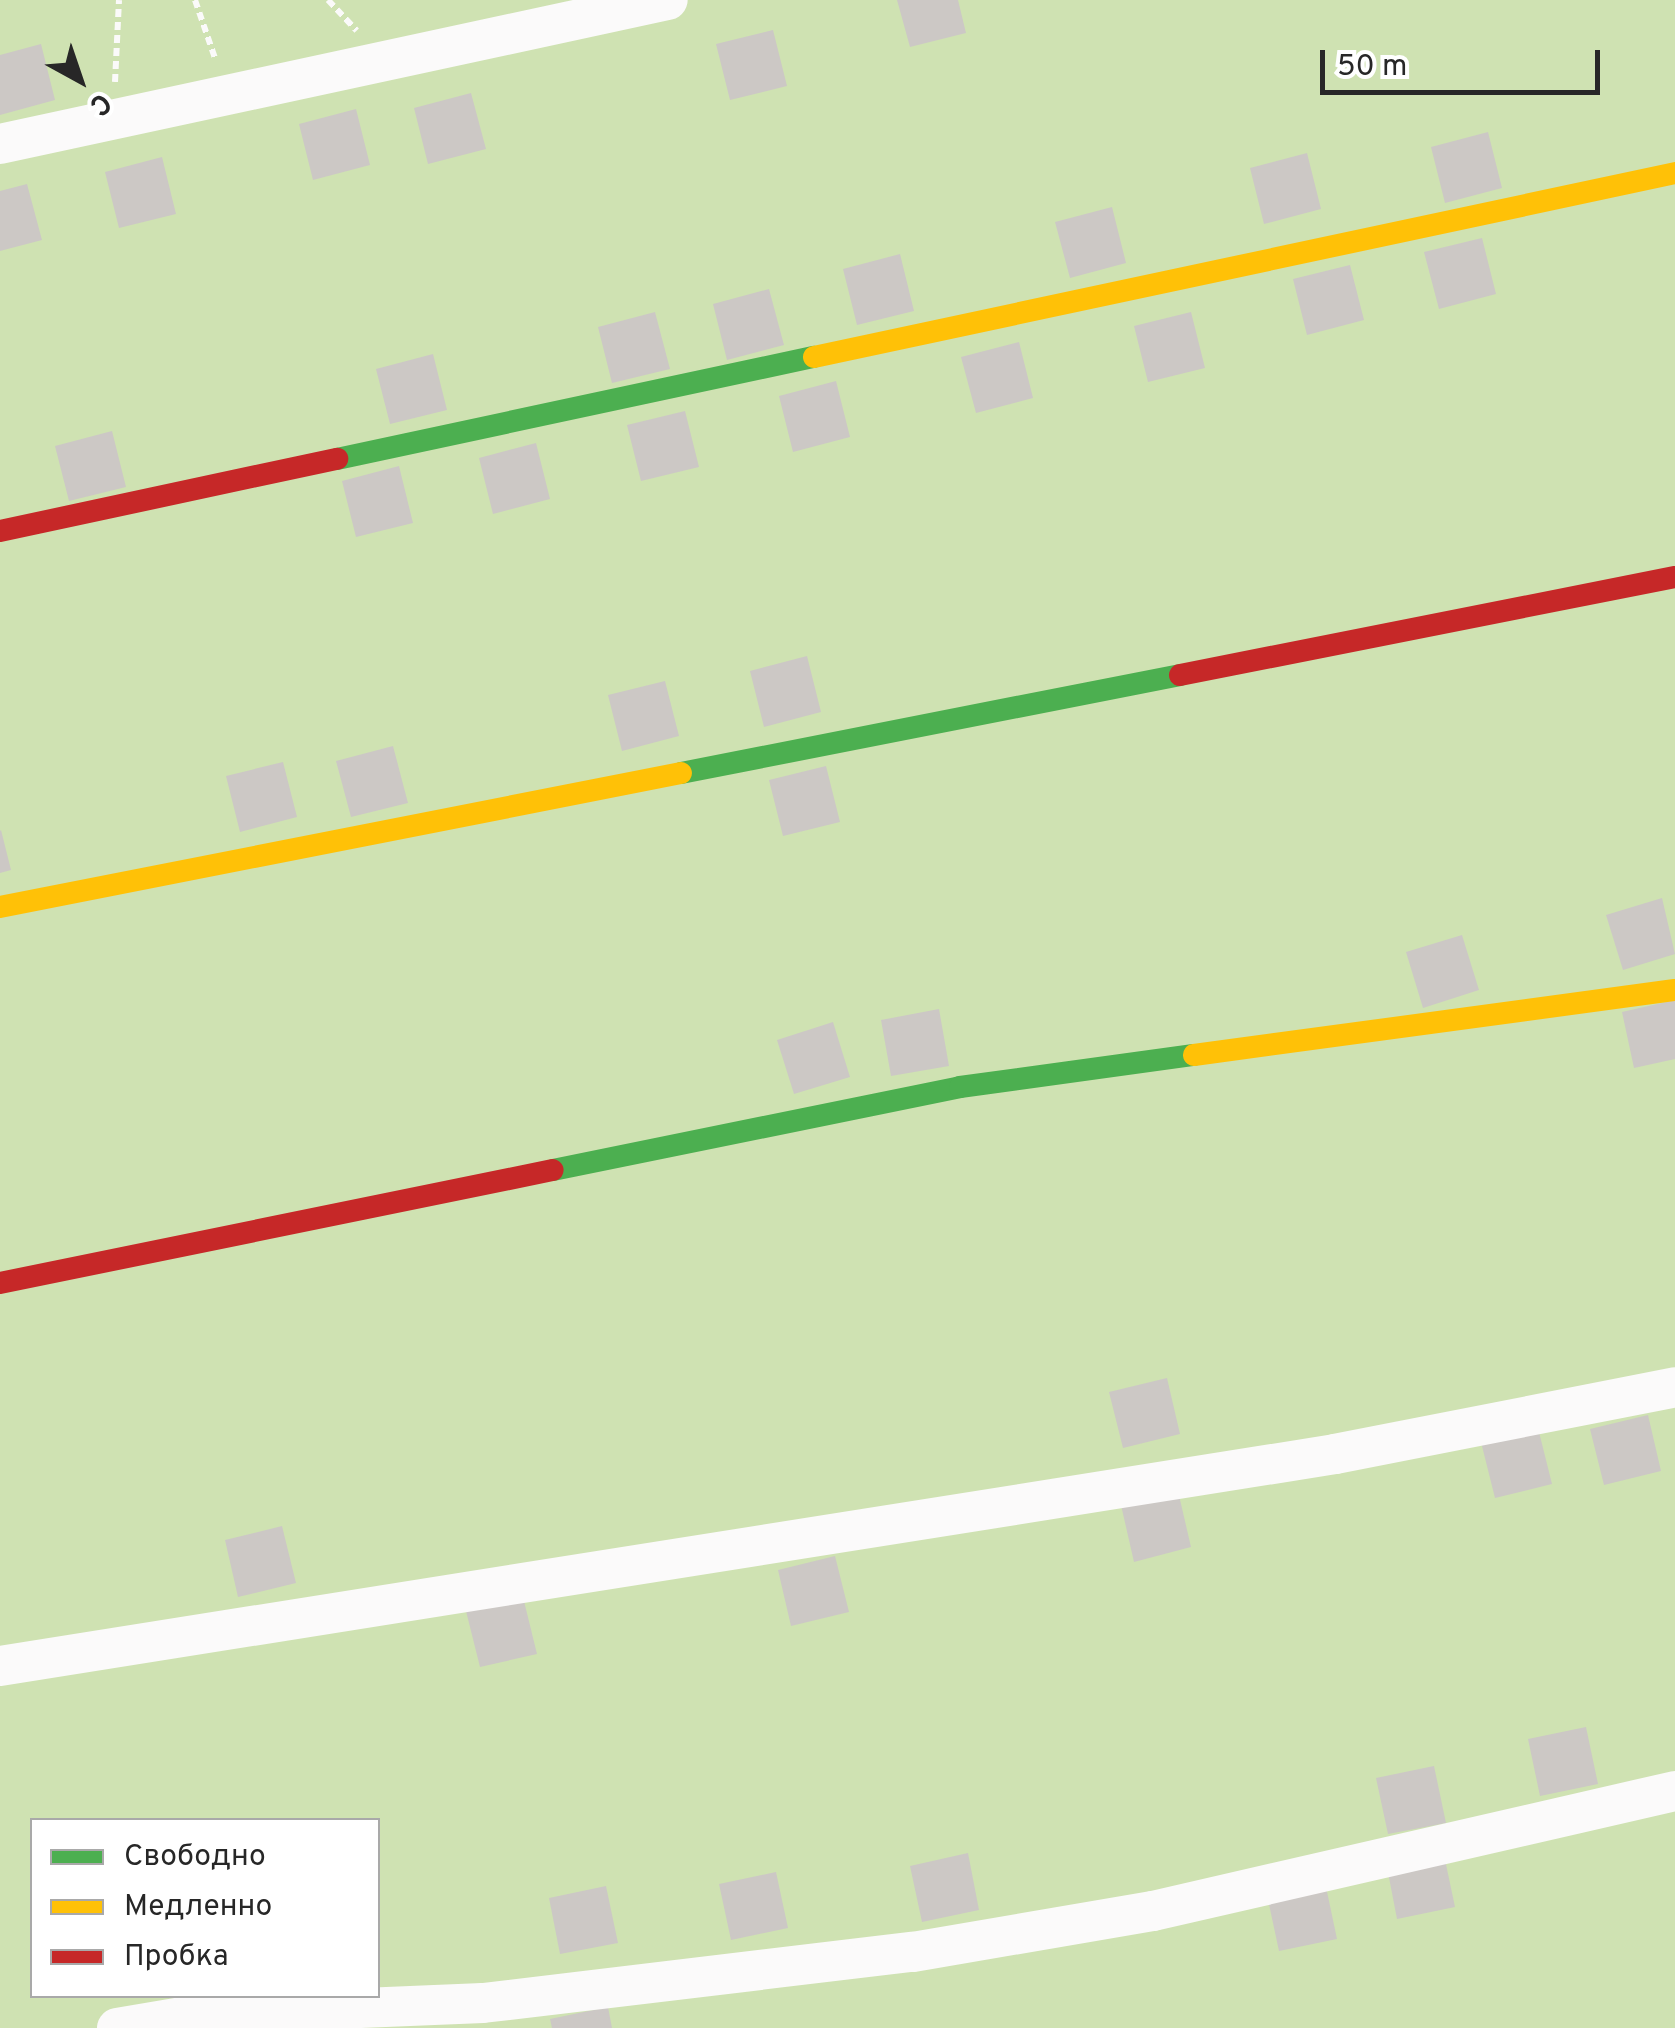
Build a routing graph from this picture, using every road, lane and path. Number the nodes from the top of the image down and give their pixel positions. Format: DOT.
graph roads {
  1 [pos="119,0"];
  2 [pos="195,0"];
  3 [pos="668,0"];
  4 [pos="263,87"];
  5 [pos="120,118"];
  6 [pos="0,144"];
  7 [pos="1675,174"];
  8 [pos="0,530"];
  9 [pos="1675,577"];
  10 [pos="0,908"];
  11 [pos="1675,990"];
  12 [pos="0,1283"];
  13 [pos="1675,1387"];
  14 [pos="0,1666"];
  15 [pos="1675,1791"];
  16 [pos="118,2028"];
  1 -- 5 [label="path"];
  2 -- 4 [label="path"];
  3 -- 4 [label="street"];
  4 -- 5 [label="street"];
  5 -- 6 [label="street"];
  7 -- 8 [label="street"];
  9 -- 10 [label="street"];
  11 -- 12 [label="street"];
  13 -- 14 [label="street"];
  15 -- 16 [label="street"];
}
